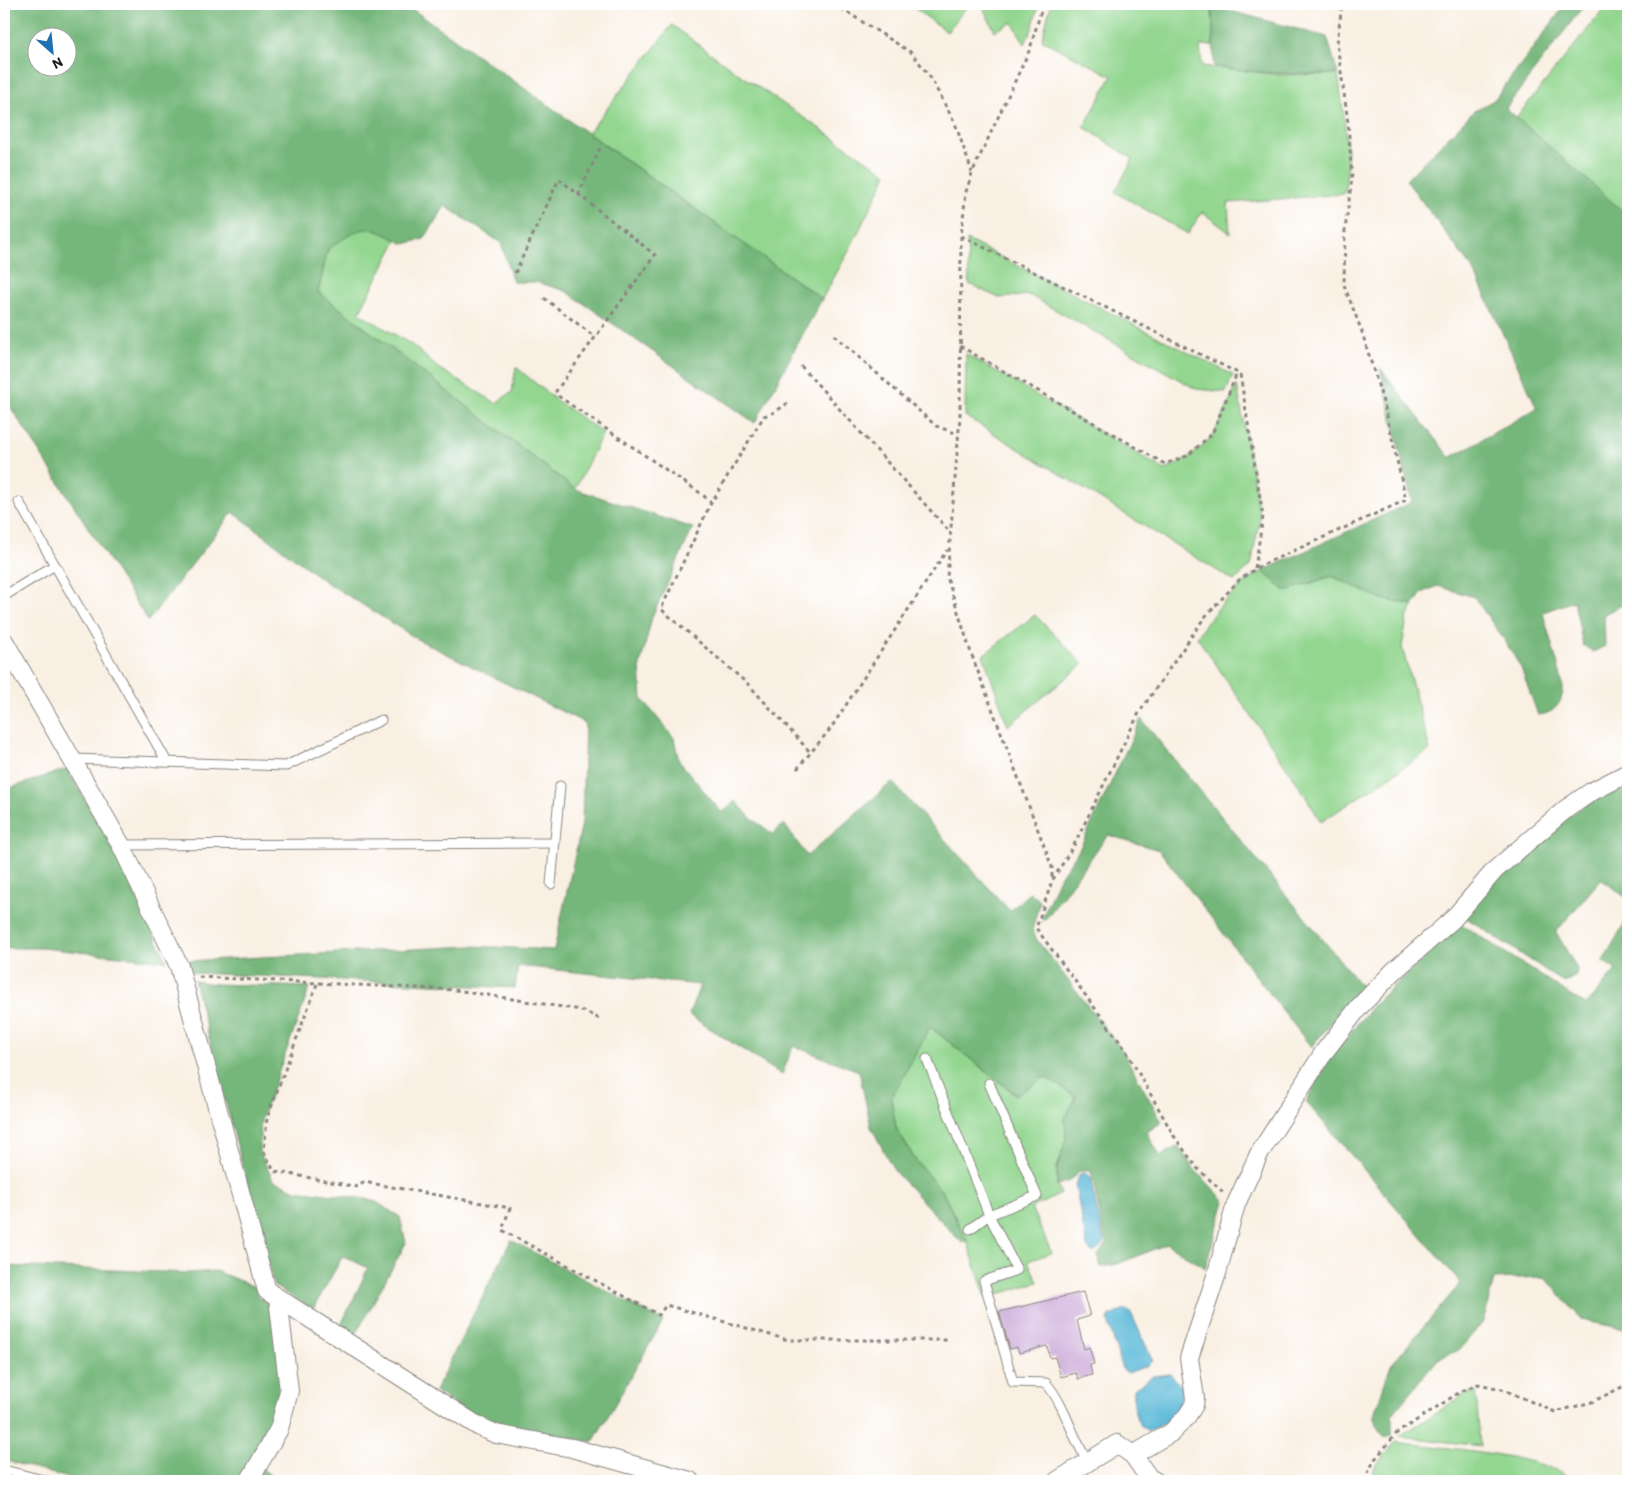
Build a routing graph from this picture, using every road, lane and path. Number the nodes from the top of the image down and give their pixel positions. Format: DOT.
graph roads {
  1 [pos="834,4"];
  2 [pos="1044,4"];
  3 [pos="1342,4"];
  4 [pos="600,148"];
  5 [pos="972,173"];
  6 [pos="578,195"];
  7 [pos="962,236"];
  8 [pos="515,273"];
  9 [pos="544,298"];
  10 [pos="834,335"];
  11 [pos="594,337"];
  12 [pos="960,346"];
  13 [pos="802,366"];
  14 [pos="1237,373"];
  15 [pos="788,403"];
  16 [pos="958,434"];
  17 [pos="19,502"];
  18 [pos="711,502"];
  19 [pos="949,532"];
  20 [pos="948,549"];
  21 [pos="55,565"];
  22 [pos="1255,569"];
  23 [pos="4,596"];
  24 [pos="4,642"];
  25 [pos="381,720"];
  26 [pos="811,753"];
  27 [pos="73,759"];
  28 [pos="167,762"];
  29 [pos="797,769"];
  30 [pos="1628,773"];
  31 [pos="560,786"];
  32 [pos="555,843"];
  33 [pos="122,846"];
  34 [pos="1052,881"];
  35 [pos="551,884"];
  36 [pos="182,976"];
  37 [pos="317,984"];
  38 [pos="602,1020"];
  39 [pos="927,1059"];
  40 [pos="990,1083"];
  41 [pos="1236,1204"];
  42 [pos="990,1215"];
  43 [pos="970,1229"];
  44 [pos="278,1298"];
  45 [pos="948,1340"];
  46 [pos="1628,1384"];
  47 [pos="1133,1456"];
  48 [pos="1088,1462"];
  49 [pos="4,1470"];
  50 [pos="47,1481"];
  51 [pos="249,1481"];
  52 [pos="690,1481"];
  53 [pos="1057,1481"];
  54 [pos="1155,1481"];
  55 [pos="1364,1481"];
  1 -- 5 [label="path"];
  2 -- 5 [label="path"];
  3 -- 22 [label="path"];
  4 -- 6 [label="path"];
  5 -- 7 [label="path"];
  6 -- 8 [label="path"];
  6 -- 11 [label="path"];
  7 -- 12 [label="path"];
  7 -- 14 [label="path"];
  9 -- 11 [label="path"];
  10 -- 16 [label="path"];
  11 -- 18 [label="path"];
  12 -- 14 [label="path"];
  12 -- 16 [label="path"];
  13 -- 19 [label="path"];
  14 -- 22 [label="path"];
  15 -- 18 [label="path"];
  16 -- 19 [label="path"];
  17 -- 21 [label="lane"];
  18 -- 26 [label="path"];
  19 -- 20 [label="path"];
  20 -- 26 [label="path"];
  20 -- 34 [label="path"];
  21 -- 23 [label="lane"];
  21 -- 28 [label="lane"];
  22 -- 34 [label="path"];
  24 -- 27 [label="street"];
  25 -- 28 [label="lane"];
  26 -- 29 [label="path"];
  27 -- 28 [label="lane"];
  27 -- 33 [label="street"];
  30 -- 41 [label="street"];
  31 -- 32 [label="lane"];
  32 -- 33 [label="lane"];
  32 -- 35 [label="lane"];
  33 -- 36 [label="street"];
  34 -- 41 [label="path"];
  36 -- 37 [label="path"];
  36 -- 44 [label="street"];
  37 -- 38 [label="path"];
  37 -- 45 [label="path"];
  39 -- 42 [label="lane"];
  40 -- 42 [label="lane"];
  41 -- 47 [label="street"];
  42 -- 43 [label="lane"];
  42 -- 48 [label="lane"];
  44 -- 51 [label="street"];
  44 -- 52 [label="street"];
  46 -- 55 [label="path"];
  47 -- 48 [label="street"];
  47 -- 54 [label="street"];
  48 -- 53 [label="street"];
  49 -- 50 [label="lane"];
}
